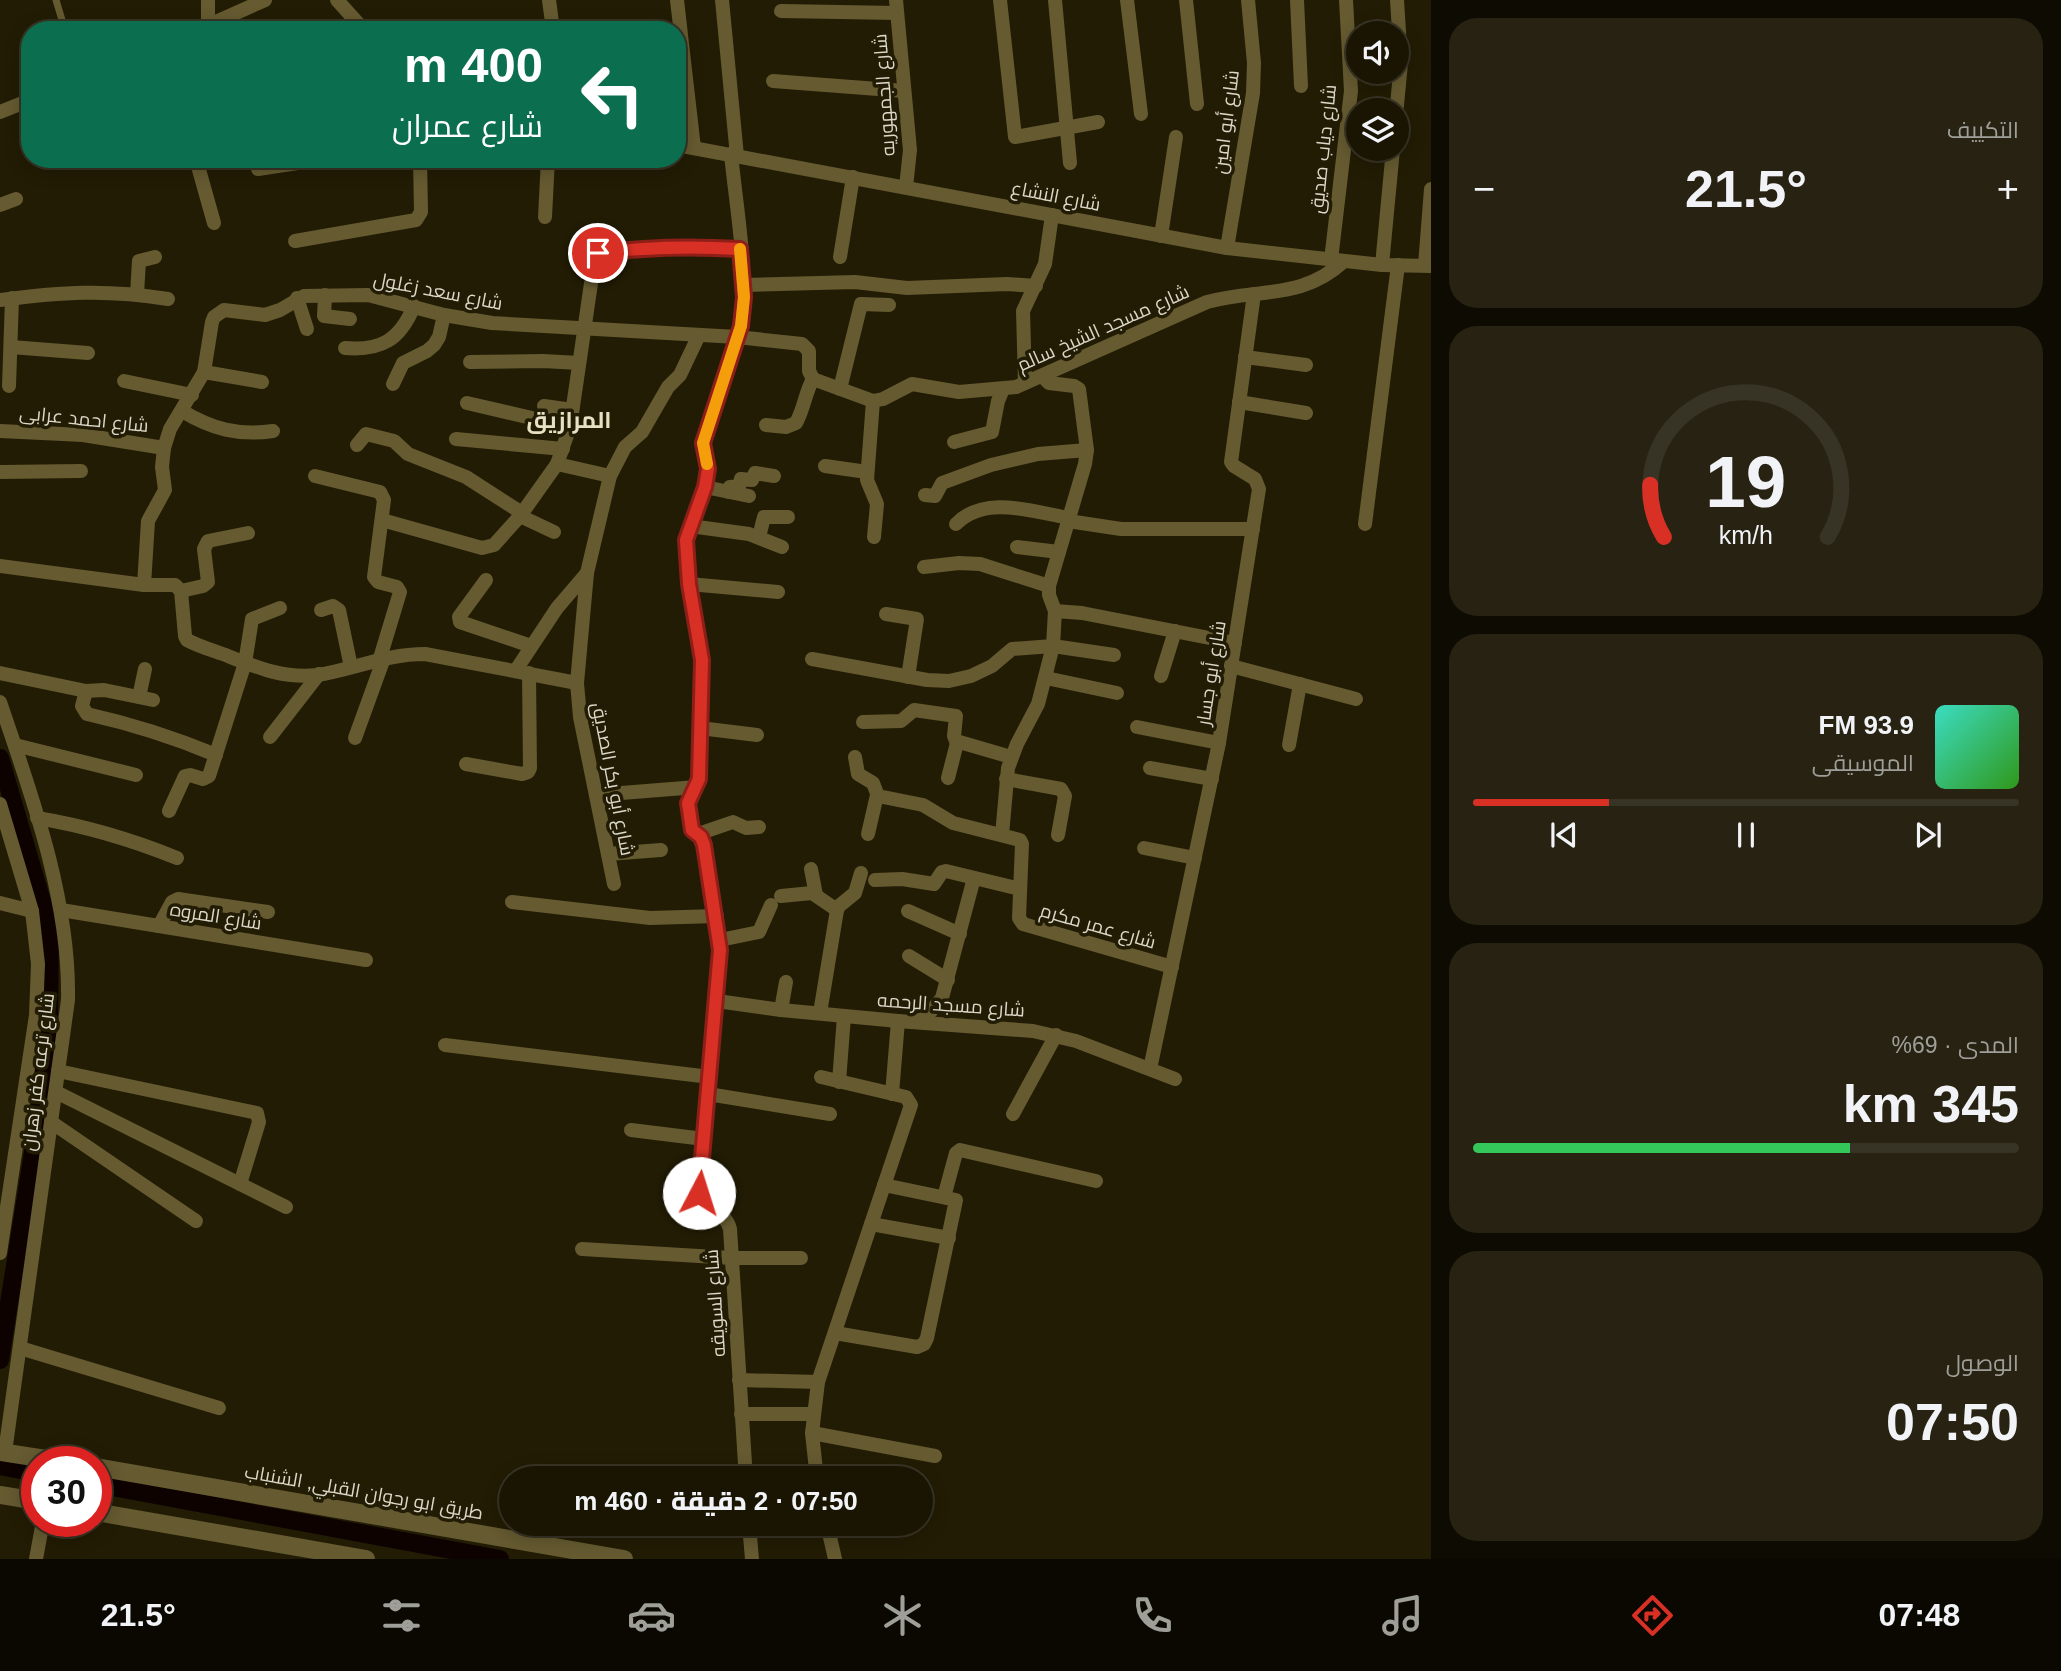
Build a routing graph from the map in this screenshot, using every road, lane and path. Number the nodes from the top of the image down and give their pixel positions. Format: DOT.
graph roads {
  1 [pos="56,0"];
  2 [pos="208,0"];
  3 [pos="265,0"];
  4 [pos="337,0"];
  5 [pos="549,0"];
  6 [pos="677,0"];
  7 [pos="722,0"];
  8 [pos="1000,0"];
  9 [pos="1055,0"];
  10 [pos="1127,0"];
  11 [pos="1186,0"];
  12 [pos="1248,0"];
  13 [pos="1297,0"];
  14 [pos="1346,0"];
  15 [pos="1397,0"];
  16 [pos="897,6"];
  17 [pos="781,11"];
  18 [pos="62,21"];
  19 [pos="204,21"];
  20 [pos="218,21"];
  21 [pos="356,21"];
  22 [pos="552,21"];
  23 [pos="678,21"];
  24 [pos="773,81"];
  25 [pos="686,85"];
  26 [pos="1301,86"];
  27 [pos="904,90"];
  28 [pos="1398,98"];
  29 [pos="21,104"];
  30 [pos="1197,104"];
  31 [pos="0,113"];
  32 [pos="1141,114"];
  33 [pos="1098,122"];
  34 [pos="1068,128"];
  35 [pos="1176,137"];
  36 [pos="686,147"];
  37 [pos="694,148"];
  38 [pos="734,155"];
  39 [pos="1392,161"];
  40 [pos="1070,163"];
  41 [pos="199,168"];
  42 [pos="265,168"];
  43 [pos="421,168"];
  44 [pos="548,168"];
  45 [pos="258,169"];
  46 [pos="853,177"];
  47 [pos="906,187"];
  48 [pos="1431,189"];
  49 [pos="16,199"];
  50 [pos="0,205"];
  51 [pos="1052,215"];
  52 [pos="545,217"];
  53 [pos="214,223"];
  54 [pos="1161,236"];
  55 [pos="295,241"];
  56 [pos="1227,248"];
  57 [pos="740,249"];
  58 [pos="155,257"];
  59 [pos="840,257"];
  60 [pos="1338,261"];
  61 [pos="1382,265"];
  62 [pos="1398,265"];
  63 [pos="1428,265"];
  64 [pos="743,285"];
  65 [pos="1036,286"];
  66 [pos="137,294"];
  67 [pos="1254,294"];
  68 [pos="325,295"];
  69 [pos="297,298"];
  70 [pos="6,299"];
  71 [pos="168,299"];
  72 [pos="889,305"];
  73 [pos="414,306"];
  74 [pos="444,315"];
  75 [pos="350,319"];
  76 [pos="584,328"];
  77 [pos="307,329"];
  78 [pos="699,335"];
  79 [pos="737,337"];
  80 [pos="11,347"];
  81 [pos="345,348"];
  82 [pos="88,352"];
  83 [pos="1245,357"];
  84 [pos="470,362"];
  85 [pos="579,363"];
  86 [pos="1306,365"];
  87 [pos="204,372"];
  88 [pos="1042,376"];
  89 [pos="813,379"];
  90 [pos="124,381"];
  91 [pos="262,382"];
  92 [pos="1025,383"];
  93 [pos="393,384"];
  94 [pos="9,386"];
  95 [pos="840,389"];
  96 [pos="1003,389"];
  97 [pos="191,394"];
  98 [pos="873,401"];
  99 [pos="1239,402"];
  100 [pos="467,403"];
  101 [pos="544,406"];
  102 [pos="572,410"];
  103 [pos="182,411"];
  104 [pos="1306,412"];
  105 [pos="766,425"];
  106 [pos="570,427"];
  107 [pos="0,431"];
  108 [pos="273,431"];
  109 [pos="456,439"];
  110 [pos="954,442"];
  111 [pos="357,445"];
  112 [pos="164,448"];
  113 [pos="564,449"];
  114 [pos="1087,450"];
  115 [pos="557,464"];
  116 [pos="825,466"];
  117 [pos="81,471"];
  118 [pos="0,472"];
  119 [pos="867,472"];
  120 [pos="315,476"];
  121 [pos="610,476"];
  122 [pos="774,476"];
  123 [pos="705,487"];
  124 [pos="729,492"];
  125 [pos="925,495"];
  126 [pos="749,496"];
  127 [pos="521,514"];
  128 [pos="788,517"];
  129 [pos="1069,519"];
  130 [pos="382,520"];
  131 [pos="956,524"];
  132 [pos="1365,524"];
  133 [pos="690,526"];
  134 [pos="1252,529"];
  135 [pos="554,532"];
  136 [pos="247,533"];
  137 [pos="759,537"];
  138 [pos="874,537"];
  139 [pos="782,547"];
  140 [pos="1017,547"];
  141 [pos="1059,552"];
  142 [pos="0,566"];
  143 [pos="924,567"];
  144 [pos="587,573"];
  145 [pos="486,580"];
  146 [pos="144,584"];
  147 [pos="689,584"];
  148 [pos="1049,586"];
  149 [pos="181,591"];
  150 [pos="778,592"];
  151 [pos="280,608"];
  152 [pos="321,610"];
  153 [pos="1055,611"];
  154 [pos="886,614"];
  155 [pos="1175,631"];
  156 [pos="1235,643"];
  157 [pos="531,646"];
  158 [pos="1053,646"];
  159 [pos="1114,655"];
  160 [pos="382,658"];
  161 [pos="812,659"];
  162 [pos="246,663"];
  163 [pos="1231,666"];
  164 [pos="351,667"];
  165 [pos="145,669"];
  166 [pos="523,672"];
  167 [pos="0,673"];
  168 [pos="318,674"];
  169 [pos="1161,676"];
  170 [pos="908,677"];
  171 [pos="1046,678"];
  172 [pos="577,682"];
  173 [pos="1300,684"];
  174 [pos="86,691"];
  175 [pos="1117,693"];
  176 [pos="1356,699"];
  177 [pos="0,702"];
  178 [pos="863,722"];
  179 [pos="700,727"];
  180 [pos="1137,727"];
  181 [pos="757,735"];
  182 [pos="270,737"];
  183 [pos="355,738"];
  184 [pos="957,743"];
  185 [pos="1219,743"];
  186 [pos="15,745"];
  187 [pos="1289,746"];
  188 [pos="216,755"];
  189 [pos="855,757"];
  190 [pos="1011,757"];
  191 [pos="466,764"];
  192 [pos="1150,768"];
  193 [pos="136,775"];
  194 [pos="948,778"];
  195 [pos="1006,779"];
  196 [pos="1212,779"];
  197 [pos="697,787"];
  198 [pos="597,795"];
  199 [pos="877,795"];
  200 [pos="0,804"];
  201 [pos="169,811"];
  202 [pos="37,818"];
  203 [pos="760,827"];
  204 [pos="698,834"];
  205 [pos="868,834"];
  206 [pos="1002,835"];
  207 [pos="1058,835"];
  208 [pos="1144,848"];
  209 [pos="661,850"];
  210 [pos="608,854"];
  211 [pos="177,858"];
  212 [pos="1195,858"];
  213 [pos="811,869"];
  214 [pos="974,878"];
  215 [pos="614,884"];
  216 [pos="1020,889"];
  217 [pos="816,895"];
  218 [pos="512,902"];
  219 [pos="0,903"];
  220 [pos="61,910"];
  221 [pos="837,910"];
  222 [pos="32,911"];
  223 [pos="908,911"];
  224 [pos="268,912"];
  225 [pos="716,916"];
  226 [pos="159,926"];
  227 [pos="960,934"];
  228 [pos="720,940"];
  229 [pos="909,956"];
  230 [pos="366,960"];
  231 [pos="1172,967"];
  232 [pos="948,980"];
  233 [pos="786,982"];
  234 [pos="717,1000"];
  235 [pos="781,1010"];
  236 [pos="820,1013"];
  237 [pos="844,1016"];
  238 [pos="898,1021"];
  239 [pos="915,1022"];
  240 [pos="1056,1035"];
  241 [pos="445,1045"];
  242 [pos="1150,1069"];
  243 [pos="58,1071"];
  244 [pos="710,1077"];
  245 [pos="821,1077"];
  246 [pos="1175,1079"];
  247 [pos="839,1082"];
  248 [pos="56,1092"];
  249 [pos="708,1094"];
  250 [pos="892,1094"];
  251 [pos="830,1114"];
  252 [pos="1013,1114"];
  253 [pos="51,1122"];
  254 [pos="631,1130"];
  255 [pos="704,1139"];
  256 [pos="1096,1181"];
  257 [pos="240,1184"];
  258 [pos="884,1185"];
  259 [pos="944,1196"];
  260 [pos="286,1207"];
  261 [pos="196,1221"];
  262 [pos="871,1224"];
  263 [pos="949,1238"];
  264 [pos="582,1249"];
  265 [pos="0,1254"];
  266 [pos="732,1258"];
  267 [pos="801,1258"];
  268 [pos="835,1333"];
  269 [pos="20,1348"];
  270 [pos="739,1380"];
  271 [pos="818,1382"];
  272 [pos="219,1408"];
  273 [pos="741,1414"];
  274 [pos="813,1414"];
  275 [pos="812,1433"];
  276 [pos="2,1452"];
  277 [pos="21,1455"];
  278 [pos="935,1456"];
  279 [pos="745,1466"];
  280 [pos="816,1466"];
  281 [pos="112,1471"];
  282 [pos="0,1494"];
  283 [pos="21,1498"];
  284 [pos="112,1515"];
  285 [pos="751,1536"];
  286 [pos="830,1536"];
  287 [pos="40,1537"];
  288 [pos="36,1559"];
  289 [pos="366,1559"];
  290 [pos="624,1559"];
  291 [pos="752,1559"];
  292 [pos="835,1559"];
  1 -- 18 [label="lane"];
  2 -- 19 [label="street"];
  3 -- 20 [label="street"];
  4 -- 21 [label="street"];
  5 -- 22 [label="street"];
  6 -- 23 [label="street"];
  7 -- 38 [label="street, شارع السويقه"];
  8 -- 34 [label="street"];
  9 -- 34 [label="street"];
  10 -- 32 [label="street"];
  11 -- 30 [label="street"];
  12 -- 56 [label="street, شارع أبو امين"];
  13 -- 26 [label="street"];
  14 -- 60 [label="street, شارع دياب صديق"];
  15 -- 28 [label="street"];
  16 -- 17 [label="street"];
  16 -- 27 [label="street, شارع الجمهوريه"];
  24 -- 27 [label="street"];
  25 -- 37 [label="street"];
  27 -- 47 [label="street, شارع الجمهوريه"];
  29 -- 31 [label="street"];
  33 -- 34 [label="street"];
  34 -- 40 [label="street"];
  35 -- 54 [label="street"];
  36 -- 37 [label="street, شارع النشاع"];
  37 -- 38 [label="street, شارع النشاع"];
  38 -- 46 [label="street, شارع النشاع"];
  38 -- 57 [label="street, شارع السويقه"];
  39 -- 61 [label="street"];
  41 -- 53 [label="street"];
  42 -- 45 [label="street"];
  43 -- 55 [label="street"];
  44 -- 52 [label="street"];
  46 -- 47 [label="street, شارع النشاع"];
  46 -- 59 [label="street"];
  47 -- 51 [label="street, شارع النشاع"];
  48 -- 63 [label="street"];
  49 -- 50 [label="street"];
  51 -- 54 [label="street, شارع النشاع"];
  51 -- 65 [label="street"];
  54 -- 56 [label="street, شارع النشاع"];
  56 -- 60 [label="street, شارع النشاع"];
  57 -- 64 [label="street, شارع السويقه"];
  57 -- 76 [label="street"];
  58 -- 66 [label="street"];
  60 -- 61 [label="street, شارع النشاع"];
  60 -- 67 [label="street, شارع مسجد الشيخ سالم"];
  61 -- 62 [label="street, شارع النشاع"];
  62 -- 63 [label="street, شارع النشاع"];
  62 -- 132 [label="street"];
  64 -- 65 [label="street"];
  64 -- 79 [label="street, شارع السويقه"];
  65 -- 92 [label="street"];
  66 -- 70 [label="street"];
  66 -- 71 [label="street"];
  67 -- 83 [label="street, شارع أبو جسار"];
  67 -- 88 [label="street, شارع مسجد الشيخ سالم"];
  68 -- 69 [label="street, شارع سعد زغلول"];
  68 -- 73 [label="street, شارع سعد زغلول"];
  68 -- 75 [label="street"];
  69 -- 77 [label="street"];
  69 -- 87 [label="street, شارع سعد زغلول"];
  70 -- 80 [label="street"];
  72 -- 95 [label="street"];
  73 -- 74 [label="street, شارع سعد زغلول"];
  73 -- 81 [label="street"];
  74 -- 76 [label="street, شارع سعد زغلول"];
  74 -- 93 [label="street"];
  76 -- 78 [label="street, شارع سعد زغلول"];
  76 -- 85 [label="street"];
  78 -- 79 [label="street, شارع سعد زغلول"];
  78 -- 121 [label="street, شارع أبو بكر الصديق"];
  79 -- 89 [label="street"];
  79 -- 123 [label="street, شارع السويقه"];
  80 -- 82 [label="street"];
  80 -- 94 [label="street"];
  83 -- 86 [label="street"];
  83 -- 99 [label="street, شارع أبو جسار"];
  84 -- 85 [label="street"];
  85 -- 102 [label="street"];
  87 -- 91 [label="street"];
  87 -- 97 [label="street, شارع سعد زغلول"];
  88 -- 92 [label="street, شارع مسجد الشيخ سالم"];
  88 -- 114 [label="street"];
  89 -- 95 [label="street"];
  89 -- 105 [label="street"];
  90 -- 97 [label="street"];
  92 -- 96 [label="street, شارع مسجد الشيخ سالم"];
  95 -- 98 [label="street"];
  96 -- 98 [label="street, شارع مسجد الشيخ سالم"];
  96 -- 110 [label="street"];
  97 -- 103 [label="street, شارع سعد زغلول"];
  98 -- 119 [label="street"];
  99 -- 104 [label="street"];
  99 -- 134 [label="street, شارع أبو جسار"];
  100 -- 106 [label="street"];
  101 -- 102 [label="street"];
  102 -- 106 [label="street"];
  103 -- 108 [label="street"];
  103 -- 112 [label="street, شارع سعد زغلول"];
  106 -- 113 [label="street"];
  107 -- 112 [label="street, شارع احمد عرابى"];
  109 -- 113 [label="street"];
  111 -- 127 [label="street"];
  112 -- 146 [label="street, شارع سعد زغلول"];
  113 -- 115 [label="street"];
  114 -- 125 [label="street"];
  114 -- 129 [label="street"];
  115 -- 121 [label="street"];
  115 -- 127 [label="street"];
  116 -- 119 [label="street"];
  117 -- 118 [label="street"];
  119 -- 138 [label="street"];
  120 -- 130 [label="street"];
  121 -- 144 [label="street, شارع أبو بكر الصديق"];
  122 -- 124 [label="street"];
  123 -- 124 [label="street"];
  123 -- 133 [label="street, شارع السويقه"];
  124 -- 126 [label="street"];
  127 -- 130 [label="street"];
  127 -- 135 [label="street"];
  128 -- 137 [label="street"];
  129 -- 131 [label="street"];
  129 -- 134 [label="street"];
  129 -- 141 [label="street"];
  130 -- 160 [label="street"];
  133 -- 137 [label="street"];
  133 -- 147 [label="street, شارع السويقه"];
  134 -- 156 [label="street, شارع أبو جسار"];
  136 -- 149 [label="street"];
  137 -- 139 [label="street"];
  140 -- 141 [label="street"];
  141 -- 148 [label="street"];
  142 -- 146 [label="street"];
  143 -- 148 [label="street"];
  144 -- 157 [label="street"];
  144 -- 172 [label="street, شارع أبو بكر الصديق"];
  145 -- 157 [label="street"];
  146 -- 149 [label="street"];
  147 -- 150 [label="street"];
  147 -- 179 [label="street, شارع السويقه"];
  148 -- 153 [label="street"];
  149 -- 162 [label="street"];
  151 -- 162 [label="street"];
  152 -- 164 [label="street"];
  153 -- 155 [label="street"];
  153 -- 158 [label="street"];
  154 -- 170 [label="street"];
  155 -- 156 [label="street"];
  155 -- 169 [label="street"];
  156 -- 163 [label="street, شارع أبو جسار"];
  157 -- 166 [label="street"];
  158 -- 159 [label="street"];
  158 -- 170 [label="street"];
  158 -- 171 [label="street"];
  160 -- 164 [label="street"];
  160 -- 166 [label="street"];
  160 -- 183 [label="street"];
  161 -- 170 [label="street"];
  162 -- 168 [label="street"];
  162 -- 188 [label="street"];
  163 -- 173 [label="street"];
  163 -- 185 [label="street, شارع أبو جسار"];
  164 -- 168 [label="street"];
  165 -- 174 [label="street"];
  166 -- 172 [label="street"];
  166 -- 191 [label="street"];
  167 -- 174 [label="street"];
  168 -- 182 [label="street"];
  171 -- 175 [label="street"];
  171 -- 190 [label="street"];
  172 -- 198 [label="street, شارع أبو بكر الصديق"];
  173 -- 176 [label="street"];
  173 -- 187 [label="street"];
  174 -- 188 [label="street"];
  177 -- 186 [label="street, شارع ترعه كفر زهران"];
  178 -- 184 [label="street"];
  179 -- 181 [label="street"];
  179 -- 197 [label="street, شارع السويقه"];
  180 -- 185 [label="street"];
  184 -- 190 [label="street"];
  184 -- 194 [label="street"];
  185 -- 196 [label="street, شارع أبو جسار"];
  186 -- 193 [label="street"];
  186 -- 202 [label="street, شارع ترعه كفر زهران"];
  188 -- 201 [label="street"];
  189 -- 199 [label="street"];
  190 -- 195 [label="street"];
  192 -- 196 [label="street"];
  195 -- 206 [label="street"];
  195 -- 207 [label="street"];
  196 -- 212 [label="street, شارع أبو جسار"];
  197 -- 198 [label="street"];
  197 -- 204 [label="street, شارع السويقه"];
  198 -- 210 [label="street, شارع أبو بكر الصديق"];
  199 -- 205 [label="street"];
  199 -- 206 [label="street"];
  200 -- 222 [label="street, شارع ترعه كفر زهران"];
  202 -- 211 [label="street"];
  202 -- 220 [label="street, شارع ترعه كفر زهران"];
  203 -- 204 [label="street"];
  204 -- 225 [label="street, شارع السويقه"];
  206 -- 216 [label="street"];
  208 -- 212 [label="street"];
  209 -- 210 [label="street"];
  210 -- 215 [label="street, شارع أبو بكر الصديق"];
  212 -- 231 [label="street, شارع أبو جسار"];
  213 -- 217 [label="street"];
  214 -- 216 [label="street"];
  214 -- 221 [label="street"];
  214 -- 227 [label="street"];
  216 -- 231 [label="street, شارع عمر مكرم"];
  217 -- 221 [label="street"];
  217 -- 228 [label="street"];
  218 -- 225 [label="street"];
  219 -- 222 [label="street"];
  220 -- 226 [label="street, شارع المروه"];
  220 -- 243 [label="street, شارع ترعه كفر زهران"];
  221 -- 236 [label="street"];
  222 -- 265 [label="street, شارع ترعه كفر زهران"];
  223 -- 227 [label="street"];
  224 -- 226 [label="street"];
  225 -- 228 [label="street, شارع السويقه"];
  226 -- 230 [label="street, شارع المروه"];
  227 -- 232 [label="street"];
  228 -- 234 [label="street, شارع السويقه"];
  229 -- 232 [label="street"];
  231 -- 242 [label="street, شارع أبو جسار"];
  232 -- 239 [label="street"];
  233 -- 235 [label="street"];
  234 -- 235 [label="street, شارع مسجد الرحمه"];
  234 -- 244 [label="street, شارع السويقه"];
  235 -- 236 [label="street, شارع مسجد الرحمه"];
  236 -- 237 [label="street, شارع مسجد الرحمه"];
  237 -- 238 [label="street, شارع مسجد الرحمه"];
  237 -- 247 [label="street"];
  238 -- 239 [label="street, شارع مسجد الرحمه"];
  238 -- 250 [label="street"];
  239 -- 240 [label="street, شارع مسجد الرحمه"];
  240 -- 242 [label="street, شارع مسجد الرحمه"];
  240 -- 252 [label="street"];
  241 -- 244 [label="street"];
  242 -- 246 [label="street, شارع مسجد الرحمه"];
  243 -- 248 [label="street, شارع ترعه كفر زهران"];
  243 -- 257 [label="street"];
  244 -- 249 [label="street, شارع السويقه"];
  245 -- 247 [label="street"];
  247 -- 250 [label="street"];
  248 -- 253 [label="street, شارع ترعه كفر زهران"];
  248 -- 257 [label="street"];
  249 -- 251 [label="street"];
  249 -- 255 [label="street, شارع السويقه"];
  250 -- 258 [label="street"];
  253 -- 261 [label="street"];
  253 -- 269 [label="street, شارع ترعه كفر زهران"];
  254 -- 255 [label="street"];
  255 -- 266 [label="street, شارع السويقه"];
  256 -- 259 [label="street"];
  257 -- 260 [label="street"];
  258 -- 259 [label="street"];
  258 -- 262 [label="street"];
  259 -- 263 [label="street"];
  262 -- 263 [label="street"];
  262 -- 268 [label="street"];
  263 -- 268 [label="street"];
  264 -- 266 [label="street"];
  266 -- 267 [label="street"];
  266 -- 270 [label="street, شارع السويقه"];
  268 -- 271 [label="street"];
  269 -- 272 [label="street"];
  269 -- 276 [label="street, شارع ترعه كفر زهران"];
  270 -- 271 [label="street"];
  270 -- 273 [label="street, شارع السويقه"];
  271 -- 274 [label="street"];
  273 -- 274 [label="street"];
  273 -- 279 [label="street, شارع السويقه"];
  274 -- 275 [label="street"];
  275 -- 278 [label="street"];
  275 -- 280 [label="street"];
  276 -- 277 [label="street"];
  281 -- 290 [label="street, طريق ابو رجوان القبلي, الشنباب"];
  282 -- 283 [label="street"];
  284 -- 289 [label="street"];
  285 -- 291 [label="street"];
  286 -- 292 [label="street"];
  287 -- 288 [label="street"];
}
